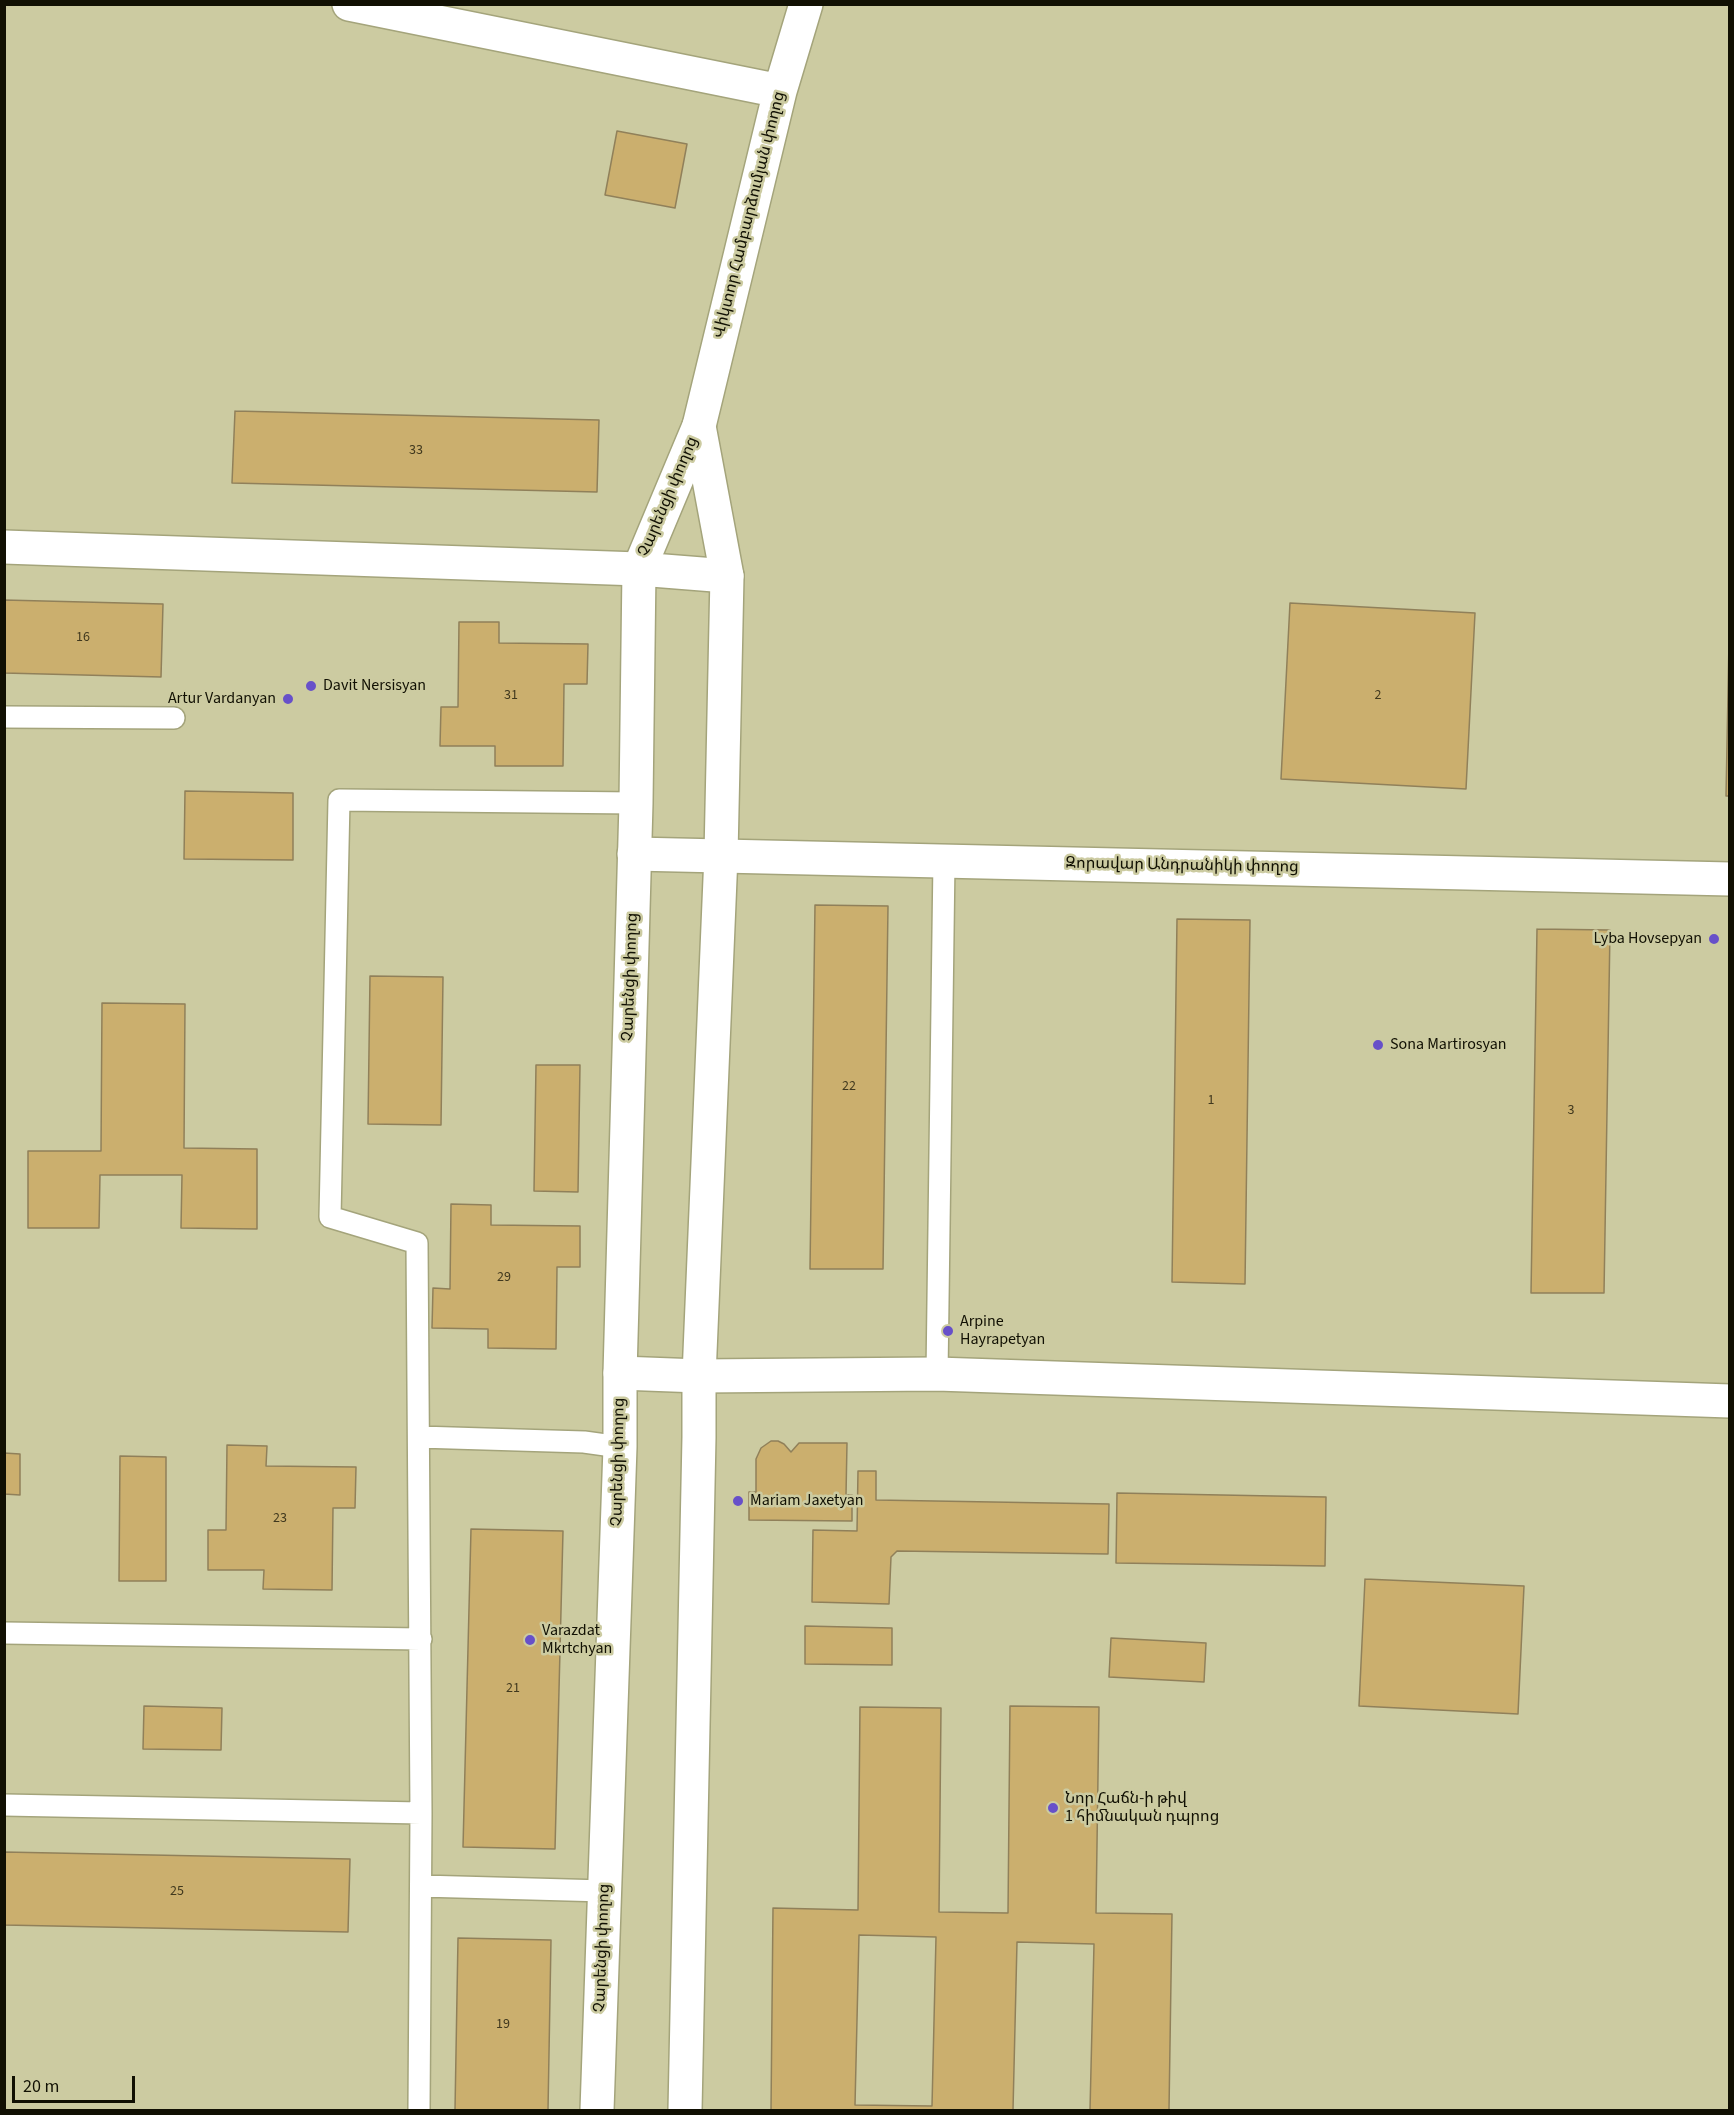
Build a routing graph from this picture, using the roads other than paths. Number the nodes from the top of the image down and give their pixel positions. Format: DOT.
graph roads {
  1 [pos="349,4"];
  2 [pos="806,4"];
  3 [pos="780,91"];
  4 [pos="699,426"];
  5 [pos="4,547"];
  6 [pos="639,569"];
  7 [pos="728,576"];
  8 [pos="4,717"];
  9 [pos="174,718"];
  10 [pos="636,803"];
  11 [pos="634,854"];
  12 [pos="721,855"];
  13 [pos="944,860"];
  14 [pos="1730,879"];
  15 [pos="620,1373"];
  16 [pos="937,1374"];
  17 [pos="699,1376"];
  18 [pos="1730,1401"];
  19 [pos="418,1437"];
  20 [pos="620,1447"];
  21 [pos="4,1633"];
  22 [pos="421,1639"];
  23 [pos="4,1805"];
  24 [pos="421,1813"];
  25 [pos="421,1886"];
  26 [pos="605,1891"];
  27 [pos="419,2110"];
  28 [pos="597,2110"];
  29 [pos="685,2110"];
  1 -- 3 [label="street"];
  2 -- 3 [label="street, Վիկտոր Համբարձումյան փողոց"];
  3 -- 4 [label="street, Վիկտոր Համբարձումյան փողոց"];
  4 -- 6 [label="street, Չարենցի փողոց"];
  4 -- 7 [label="street, Չարենցի փողոց"];
  5 -- 6 [label="street"];
  6 -- 7 [label="street"];
  6 -- 10 [label="street, Չարենցի փողոց"];
  7 -- 12 [label="street, Չարենցի փողոց"];
  8 -- 9 [label="lane"];
  10 -- 11 [label="street, Չարենցի փողոց"];
  10 -- 19 [label="lane"];
  11 -- 12 [label="street, Զորավար Անդրանիկի փողոց"];
  11 -- 15 [label="street, Չարենցի փողոց"];
  12 -- 13 [label="street, Զորավար Անդրանիկի փողոց"];
  12 -- 17 [label="street, Չարենցի փողոց"];
  13 -- 14 [label="street, Զորավար Անդրանիկի փողոց"];
  13 -- 16 [label="lane"];
  15 -- 17 [label="street"];
  15 -- 20 [label="street, Չարենցի փողոց"];
  16 -- 17 [label="street"];
  16 -- 18 [label="street"];
  17 -- 29 [label="street, Չարենցի փողոց"];
  19 -- 20 [label="lane"];
  19 -- 22 [label="lane"];
  20 -- 26 [label="street, Չարենցի փողոց"];
  21 -- 22 [label="lane"];
  22 -- 24 [label="lane"];
  23 -- 24 [label="lane"];
  24 -- 25 [label="lane"];
  25 -- 26 [label="lane"];
  25 -- 27 [label="lane"];
  26 -- 28 [label="street, Չարենցի փողոց"];
}
